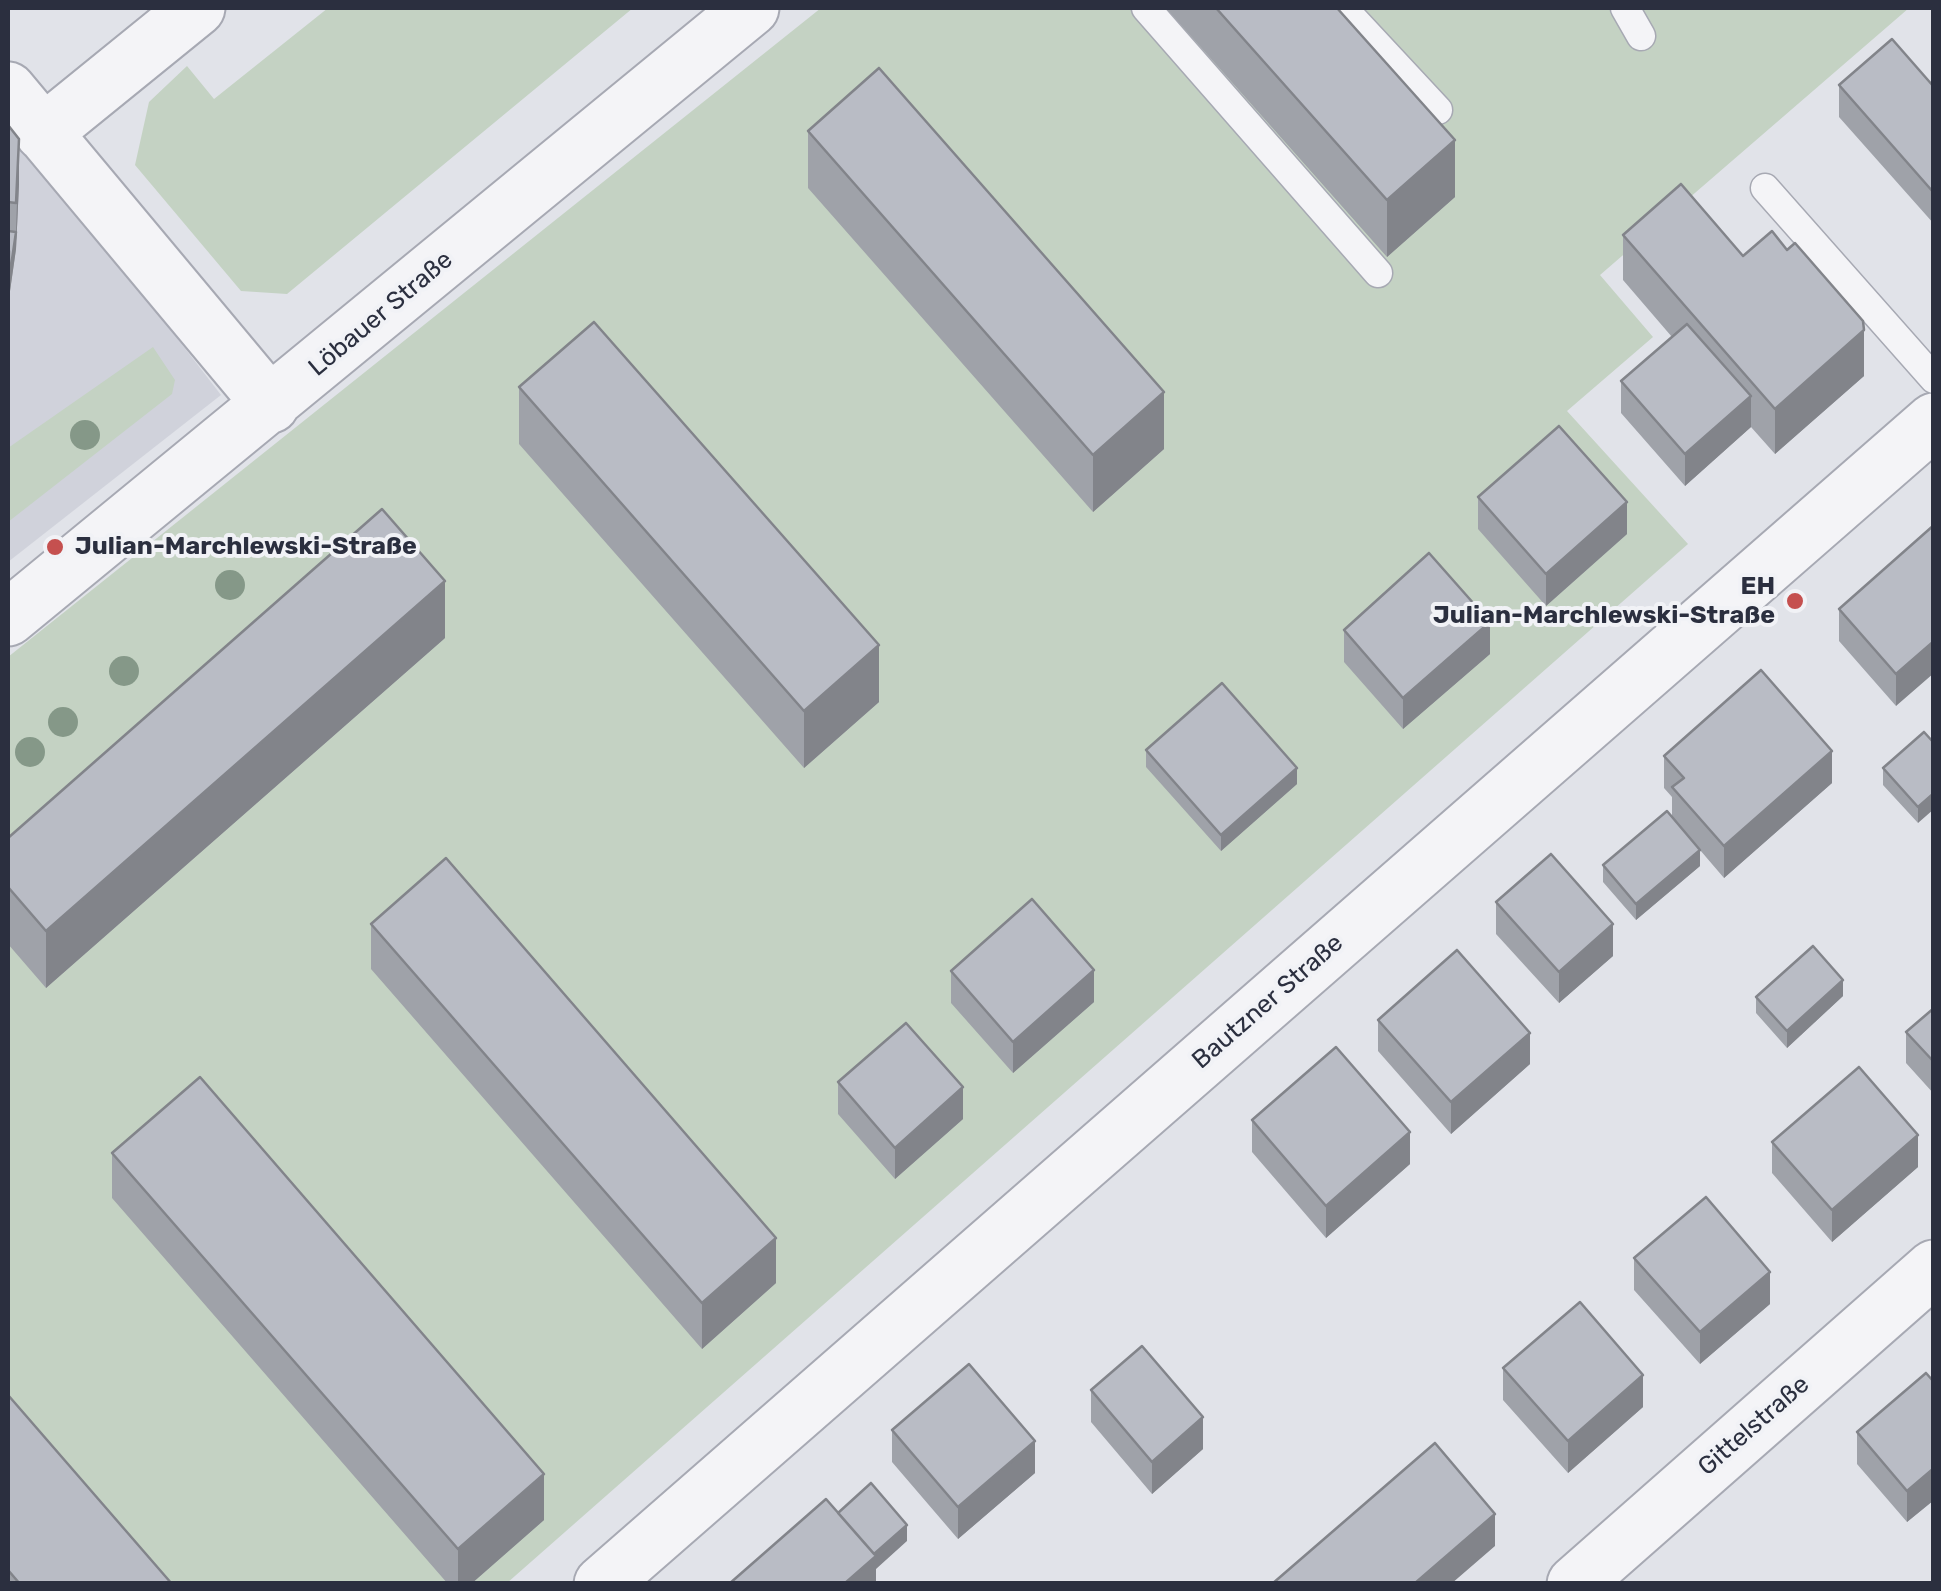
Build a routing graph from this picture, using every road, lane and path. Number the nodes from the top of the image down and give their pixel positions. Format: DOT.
graph roads {
  1 [pos="198,8"];
  2 [pos="751,8"];
  3 [pos="1146,8"];
  4 [pos="1343,8"];
  5 [pos="1625,8"];
  6 [pos="1641,36"];
  7 [pos="8,90"];
  8 [pos="1438,110"];
  9 [pos="43,133"];
  10 [pos="1764,188"];
  11 [pos="1378,273"];
  12 [pos="1934,379"];
  13 [pos="272,405"];
  14 [pos="1934,420"];
  15 [pos="8,618"];
  16 [pos="1931,1276"];
  17 [pos="602,1584"];
  18 [pos="1575,1584"];
  1 -- 9 [label="street"];
  2 -- 13 [label="street, Löbauer Straße"];
  3 -- 11 [label="lane"];
  4 -- 8 [label="lane"];
  5 -- 6 [label="lane"];
  7 -- 9 [label="street"];
  9 -- 13 [label="street"];
  10 -- 12 [label="lane"];
  13 -- 15 [label="street, Löbauer Straße"];
  14 -- 17 [label="street, Bautzner Straße"];
  16 -- 18 [label="street, Gittelstraße"];
}
